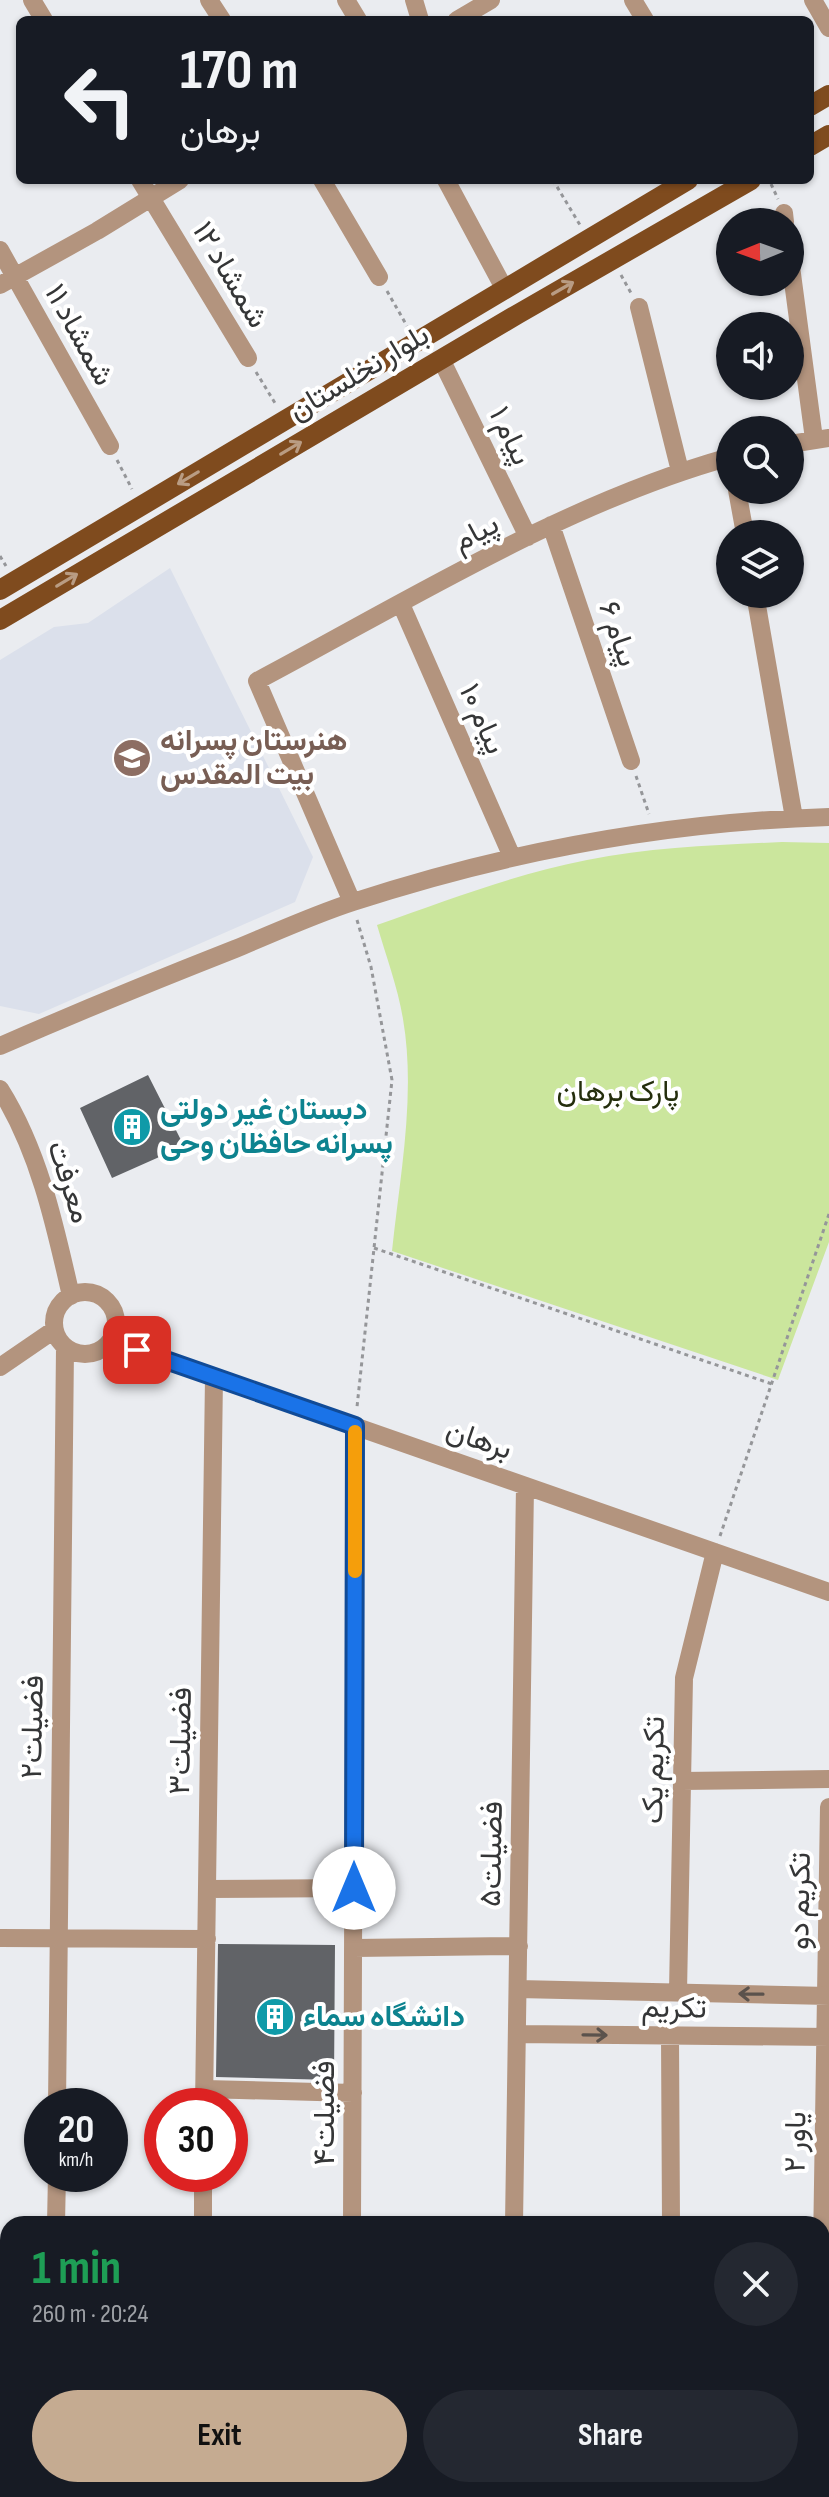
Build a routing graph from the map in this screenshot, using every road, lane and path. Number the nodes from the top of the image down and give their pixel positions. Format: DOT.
graph roads {
  1 [pos="491,0"];
  2 [pos="813,0"];
  3 [pos="465,16"];
  4 [pos="829,28"];
  5 [pos="143,184"];
  6 [pos="173,184"];
  7 [pos="324,184"];
  8 [pos="448,184"];
  9 [pos="555,184"];
  10 [pos="681,184"];
  11 [pos="744,184"];
  12 [pos="151,197"];
  13 [pos="589,239"];
  14 [pos="0,250"];
  15 [pos="616,265"];
  16 [pos="379,277"];
  17 [pos="7,280"];
  18 [pos="505,290"];
  19 [pos="796,296"];
  20 [pos="639,307"];
  21 [pos="518,314"];
  22 [pos="416,343"];
  23 [pos="248,358"];
  24 [pos="441,359"];
  25 [pos="285,420"];
  26 [pos="821,438"];
  27 [pos="110,446"];
  28 [pos="716,461"];
  29 [pos="680,471"];
  30 [pos="141,506"];
  31 [pos="551,525"];
  32 [pos="528,537"];
  33 [pos="0,590"];
  34 [pos="401,604"];
  35 [pos="757,608"];
  36 [pos="0,620"];
  37 [pos="631,761"];
  38 [pos="829,817"];
  39 [pos="794,818"];
  40 [pos="655,833"];
  41 [pos="512,857"];
  42 [pos="352,902"];
  43 [pos="0,1046"];
  44 [pos="0,1089"];
  45 [pos="829,1214"];
  46 [pos="374,1248"];
  47 [pos="71,1296"];
  48 [pos="54,1330"];
  49 [pos="111,1341"];
  50 [pos="65,1348"];
  51 [pos="0,1367"];
  52 [pos="214,1377"];
  53 [pos="772,1384"];
  54 [pos="355,1426"];
  55 [pos="525,1486"];
  56 [pos="715,1552"];
  57 [pos="829,1592"];
  58 [pos="829,1779"];
  59 [pos="682,1781"];
  60 [pos="829,1807"];
  61 [pos="354,1888"];
  62 [pos="207,1889"];
  63 [pos="0,1938"];
  64 [pos="59,1939"];
  65 [pos="207,1939"];
  66 [pos="519,1946"];
  67 [pos="354,1948"];
  68 [pos="518,1989"];
  69 [pos="678,1992"];
  70 [pos="828,1996"];
  71 [pos="517,2034"];
  72 [pos="670,2036"];
  73 [pos="827,2037"];
  74 [pos="57,2088"];
  75 [pos="204,2088"];
  76 [pos="353,2093"];
  77 [pos="248,2097"];
  78 [pos="57,2192"];
  79 [pos="203,2192"];
  80 [pos="56,2216"];
  81 [pos="203,2216"];
  82 [pos="352,2216"];
  83 [pos="514,2216"];
  84 [pos="671,2216"];
  85 [pos="823,2216"];
  1 -- 3 [label="street"];
  2 -- 4 [label="street"];
  5 -- 12 [label="street, شمشاد ۱۲"];
  6 -- 12 [label="street"];
  7 -- 16 [label="street"];
  8 -- 18 [label="street"];
  9 -- 13 [label="path"];
  10 -- 13 [label="main road, بلوار نخلستان"];
  21 -- 11 [label="main road, بلوار نخلستان, one-way"];
  12 -- 17 [label="street"];
  12 -- 23 [label="street, شمشاد ۱۲"];
  13 -- 18 [label="main road, بلوار نخلستان"];
  14 -- 17 [label="street, شمشاد ۱۱"];
  15 -- 20 [label="path"];
  16 -- 22 [label="path"];
  17 -- 27 [label="street, شمشاد ۱۱"];
  18 -- 21 [label="main road"];
  18 -- 22 [label="main road, بلوار نخلستان"];
  19 -- 26 [label="street"];
  20 -- 29 [label="street"];
  21 -- 24 [label="main road, بلوار نخلستان"];
  22 -- 25 [label="main road, بلوار نخلستان"];
  23 -- 25 [label="path"];
  24 -- 32 [label="street, پیام ۱"];
  36 -- 24 [label="main road, بلوار نخلستان, one-way"];
  25 -- 30 [label="main road, بلوار نخلستان, one-way"];
  27 -- 30 [label="path"];
  28 -- 29 [label="street, پیام"];
  29 -- 31 [label="street, پیام"];
  30 -- 33 [label="main road, بلوار نخلستان"];
  31 -- 32 [label="street, پیام"];
  31 -- 37 [label="street, پیام ۶"];
  32 -- 34 [label="street, پیام"];
  34 -- 41 [label="street, پیام ۱۰"];
  34 -- 42 [label="street, پیام"];
  35 -- 39 [label="street"];
  37 -- 40 [label="path"];
  38 -- 39 [label="street"];
  39 -- 40 [label="street"];
  40 -- 41 [label="street"];
  41 -- 42 [label="street"];
  42 -- 43 [label="street"];
  42 -- 46 [label="path"];
  44 -- 47 [label="street, معرفت"];
  45 -- 53 [label="path"];
  46 -- 53 [label="path"];
  46 -- 54 [label="path"];
  47 -- 48 [label="street"];
  47 -- 49 [label="street"];
  48 -- 50 [label="street"];
  48 -- 51 [label="street"];
  49 -- 50 [label="street"];
  49 -- 52 [label="street, برهان"];
  50 -- 64 [label="street, فضیلت۲"];
  52 -- 54 [label="street, برهان"];
  52 -- 62 [label="street, فضیلت۳"];
  53 -- 56 [label="path"];
  54 -- 55 [label="street, برهان"];
  54 -- 61 [label="street, فضیلت۴"];
  55 -- 56 [label="street, برهان"];
  55 -- 66 [label="street, فضیلت۵"];
  56 -- 57 [label="street, برهان"];
  56 -- 59 [label="street, تکریم یک"];
  58 -- 59 [label="street"];
  59 -- 69 [label="street, تکریم یک"];
  60 -- 70 [label="street, تکریم دو"];
  61 -- 62 [label="street"];
  61 -- 67 [label="street, فضیلت۴"];
  62 -- 65 [label="street, فضیلت۳"];
  63 -- 64 [label="street"];
  64 -- 65 [label="street"];
  64 -- 74 [label="street, فضیلت۲"];
  65 -- 75 [label="street, فضیلت۳"];
  66 -- 67 [label="street"];
  66 -- 68 [label="street, فضیلت۵"];
  67 -- 76 [label="street, فضیلت۴"];
  68 -- 69 [label="street, تکریم"];
  68 -- 71 [label="street, فضیلت۵"];
  70 -- 69 [label="street, تکریم, one-way"];
  70 -- 73 [label="street, تکریم دو"];
  71 -- 72 [label="street, تکریم, one-way"];
  71 -- 83 [label="street, فضیلت۵"];
  72 -- 73 [label="street, تکریم"];
  72 -- 84 [label="street"];
  73 -- 85 [label="street, یاور ۲"];
  76 -- 77 [label="street"];
  76 -- 82 [label="street, فضیلت۴"];
  78 -- 80 [label="street"];
  79 -- 81 [label="street"];
}
